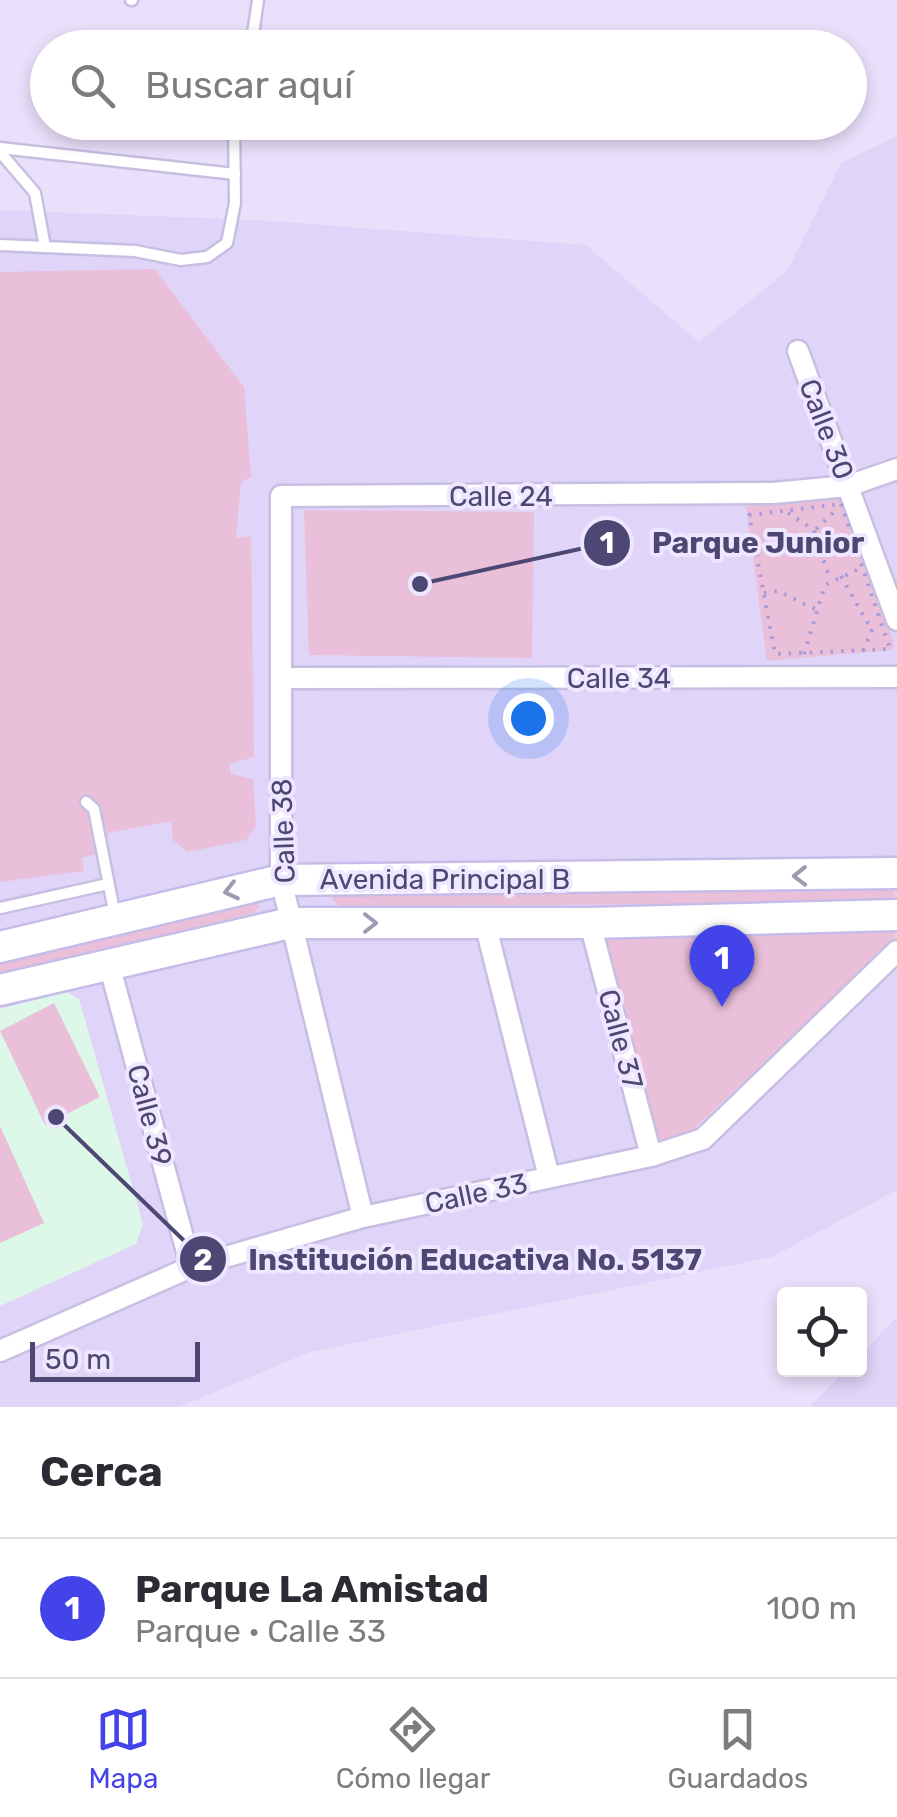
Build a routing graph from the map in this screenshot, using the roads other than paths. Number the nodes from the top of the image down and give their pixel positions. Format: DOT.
graph roads {
  1 [pos="258,0"];
  2 [pos="253,30"];
  3 [pos="234,140"];
  4 [pos="0,150"];
  5 [pos="235,174"];
  6 [pos="0,245"];
  7 [pos="45,247"];
  8 [pos="798,351"];
  9 [pos="897,469"];
  10 [pos="848,486"];
  11 [pos="281,496"];
  12 [pos="889,618"];
  13 [pos="897,676"];
  14 [pos="281,678"];
  15 [pos="86,802"];
  16 [pos="897,873"];
  17 [pos="281,880"];
  18 [pos="108,884"];
  19 [pos="0,908"];
  20 [pos="897,915"];
  21 [pos="115,918"];
  22 [pos="290,922"];
  23 [pos="485,923"];
  24 [pos="590,923"];
  25 [pos="0,947"];
  26 [pos="897,951"];
  27 [pos="109,964"];
  28 [pos="0,990"];
  29 [pos="651,1156"];
  30 [pos="550,1177"];
  31 [pos="362,1217"];
  32 [pos="192,1267"];
  33 [pos="0,1351"];
  1 -- 2 [label="lane"];
  3 -- 5 [label="lane"];
  4 -- 5 [label="lane"];
  4 -- 7 [label="lane"];
  5 -- 7 [label="lane"];
  6 -- 7 [label="lane"];
  8 -- 10 [label="street, Calle 30"];
  9 -- 10 [label="street, Calle 24"];
  10 -- 11 [label="street, Calle 24"];
  10 -- 12 [label="street, Calle 30"];
  11 -- 14 [label="street, Calle 38"];
  13 -- 14 [label="street, Calle 34"];
  14 -- 17 [label="street, Calle 38"];
  15 -- 18 [label="lane"];
  16 -- 17 [label="main road, Avenida Principal B, one-way"];
  17 -- 21 [label="main road, Avenida Principal B, one-way"];
  17 -- 22 [label="street, Calle 38"];
  18 -- 19 [label="lane"];
  18 -- 21 [label="lane"];
  20 -- 24 [label="main road, Avenida Principal B"];
  21 -- 25 [label="main road, Avenida Principal B"];
  22 -- 23 [label="main road, Avenida Principal B, one-way"];
  22 -- 27 [label="main road, Avenida Principal B"];
  22 -- 31 [label="street, Calle 38"];
  23 -- 24 [label="main road, Avenida Principal B"];
  23 -- 30 [label="street"];
  24 -- 29 [label="street, Calle 37"];
  26 -- 29 [label="street, Calle 33"];
  27 -- 28 [label="main road, Avenida Principal B"];
  27 -- 32 [label="street, Calle 39"];
  29 -- 30 [label="street, Calle 33"];
  30 -- 31 [label="street, Calle 33"];
  31 -- 32 [label="street, Calle 33"];
  32 -- 33 [label="street, Calle 33"];
}
